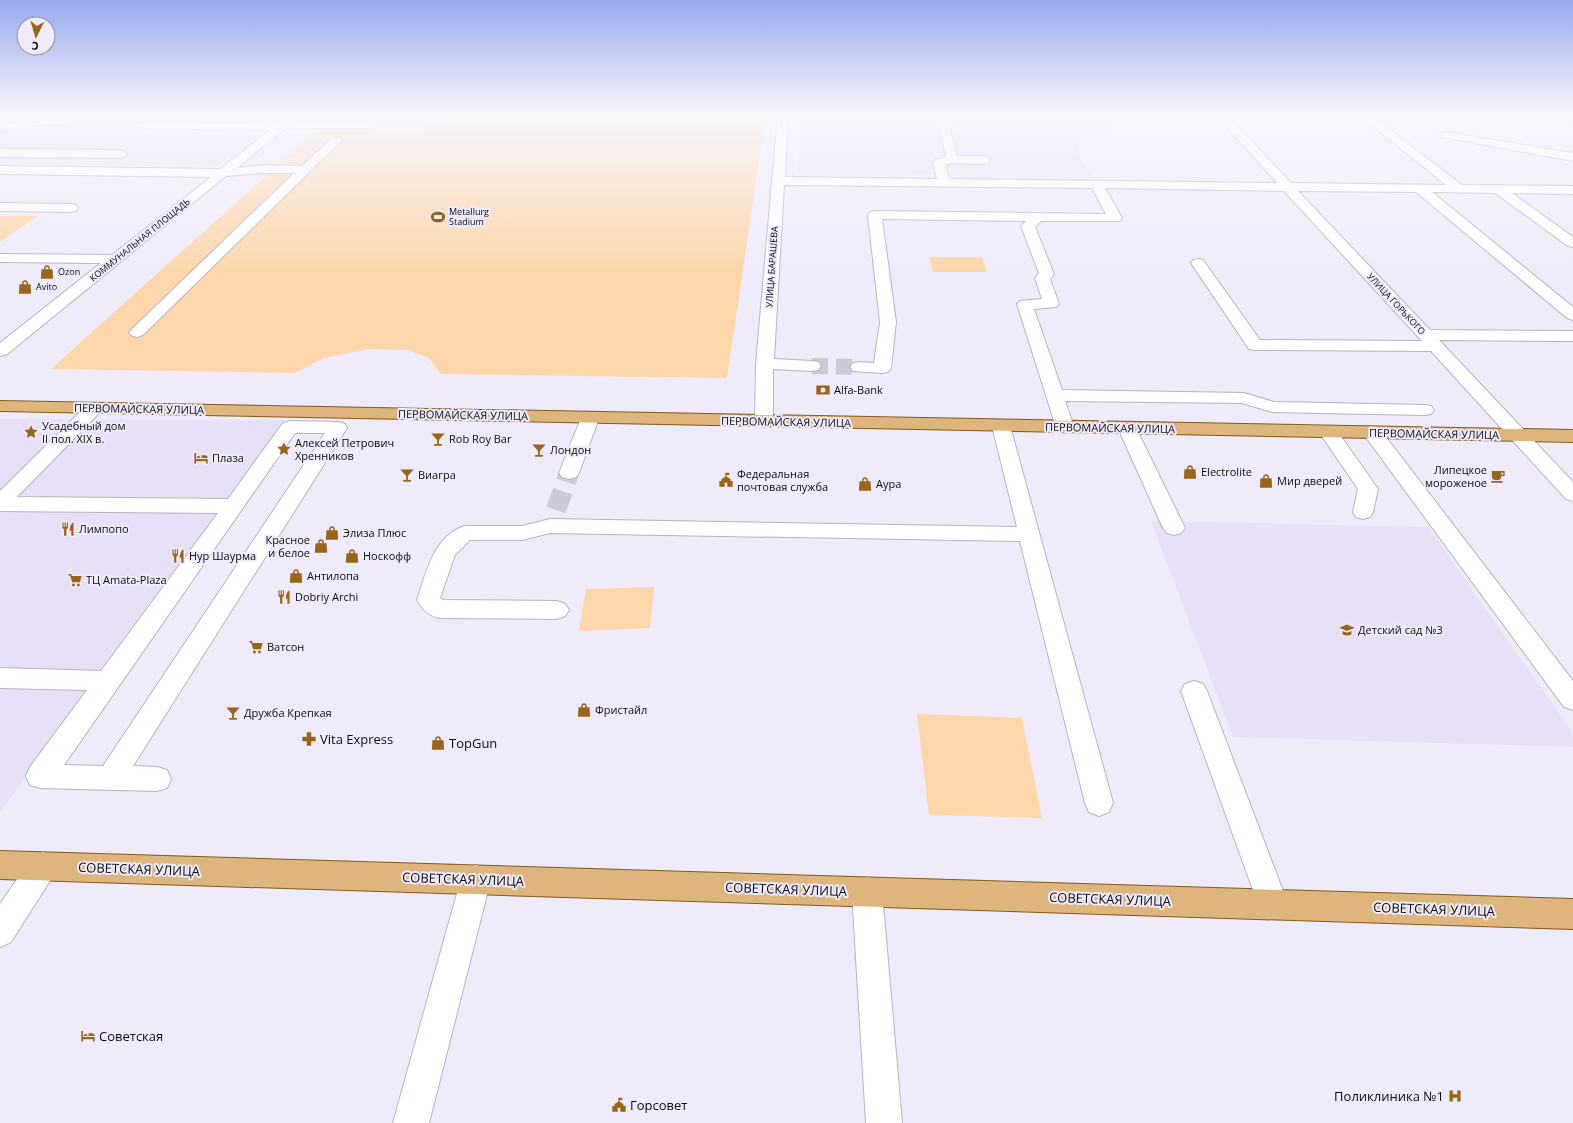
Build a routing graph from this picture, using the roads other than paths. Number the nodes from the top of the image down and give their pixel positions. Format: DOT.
graph roads {
  1 [pos="233,165"];
  2 [pos="310,165"];
  3 [pos="779,165"];
  4 [pos="940,165"];
  5 [pos="1267,165"];
  6 [pos="1429,165"];
  7 [pos="305,170"];
  8 [pos="3,172"];
  9 [pos="223,173"];
  10 [pos="778,181"];
  11 [pos="944,183"];
  12 [pos="1097,185"];
  13 [pos="1287,187"];
  14 [pos="1420,188"];
  15 [pos="1459,189"];
  16 [pos="1498,189"];
  17 [pos="1573,190"];
  18 [pos="0,207"];
  19 [pos="71,208"];
  20 [pos="1038,217"];
  21 [pos="1555,231"];
  22 [pos="1573,231"];
  23 [pos="1573,243"];
  24 [pos="117,259"];
  25 [pos="3,260"];
  26 [pos="1198,263"];
  27 [pos="1573,316"];
  28 [pos="137,332"];
  29 [pos="1573,336"];
  30 [pos="1430,340"];
  31 [pos="0,351"];
  32 [pos="765,364"];
  33 [pos="812,366"];
  34 [pos="859,367"];
  35 [pos="1055,394"];
  36 [pos="0,406"];
  37 [pos="94,408"];
  38 [pos="1425,410"];
  39 [pos="590,418"];
  40 [pos="764,421"];
  41 [pos="1001,426"];
  42 [pos="1065,427"];
  43 [pos="1128,428"];
  44 [pos="1328,432"];
  45 [pos="1372,432"];
  46 [pos="1519,435"];
  47 [pos="1573,436"];
  48 [pos="569,473"];
  49 [pos="1573,494"];
  50 [pos="0,504"];
  51 [pos="234,506"];
  52 [pos="1363,512"];
  53 [pos="1174,528"];
  54 [pos="1028,534"];
  55 [pos="557,610"];
  56 [pos="0,678"];
  57 [pos="109,680"];
  58 [pos="1194,692"];
  59 [pos="1573,700"];
  60 [pos="110,778"];
  61 [pos="157,779"];
  62 [pos="1099,803"];
  63 [pos="0,865"];
  64 [pos="43,866"];
  65 [pos="476,879"];
  66 [pos="867,892"];
  67 [pos="1273,904"];
  68 [pos="1573,914"];
  69 [pos="0,931"];
  70 [pos="411,1123"];
  71 [pos="884,1123"];
  1 -- 9 [label="street, КОММУНАЛЬНАЯ ПЛОЩАДЬ"];
  2 -- 7 [label="street"];
  3 -- 10 [label="street, УЛИЦА БАРАШЕВА"];
  4 -- 11 [label="street"];
  5 -- 13 [label="street, УЛИЦА ГОРЬКОГО"];
  6 -- 15 [label="street"];
  7 -- 9 [label="street"];
  7 -- 28 [label="street"];
  8 -- 9 [label="street"];
  9 -- 24 [label="street, КОММУНАЛЬНАЯ ПЛОЩАДЬ"];
  10 -- 11 [label="street"];
  10 -- 32 [label="street, УЛИЦА БАРАШЕВА"];
  11 -- 12 [label="street"];
  12 -- 13 [label="street"];
  12 -- 20 [label="street"];
  13 -- 14 [label="street"];
  13 -- 30 [label="street, УЛИЦА ГОРЬКОГО"];
  14 -- 15 [label="street"];
  14 -- 27 [label="street"];
  15 -- 16 [label="street"];
  16 -- 17 [label="street"];
  16 -- 21 [label="street"];
  18 -- 19 [label="street"];
  20 -- 34 [label="street"];
  20 -- 35 [label="street"];
  21 -- 22 [label="street"];
  21 -- 23 [label="street"];
  24 -- 25 [label="street"];
  24 -- 31 [label="street, КОММУНАЛЬНАЯ ПЛОЩАДЬ"];
  26 -- 30 [label="street"];
  29 -- 30 [label="street"];
  30 -- 46 [label="street, УЛИЦА ГОРЬКОГО"];
  32 -- 33 [label="street"];
  32 -- 40 [label="street, УЛИЦА БАРАШЕВА"];
  35 -- 38 [label="street"];
  35 -- 42 [label="street"];
  36 -- 37 [label="main road, ПЕРВОМАЙСКАЯ УЛИЦА"];
  37 -- 39 [label="main road, ПЕРВОМАЙСКАЯ УЛИЦА"];
  37 -- 50 [label="street"];
  39 -- 40 [label="main road, ПЕРВОМАЙСКАЯ УЛИЦА"];
  39 -- 48 [label="street"];
  40 -- 41 [label="main road, ПЕРВОМАЙСКАЯ УЛИЦА"];
  41 -- 42 [label="main road, ПЕРВОМАЙСКАЯ УЛИЦА"];
  41 -- 54 [label="street"];
  42 -- 43 [label="main road, ПЕРВОМАЙСКАЯ УЛИЦА"];
  43 -- 44 [label="main road, ПЕРВОМАЙСКАЯ УЛИЦА"];
  43 -- 53 [label="street"];
  44 -- 45 [label="main road, ПЕРВОМАЙСКАЯ УЛИЦА"];
  44 -- 52 [label="street"];
  45 -- 46 [label="main road, ПЕРВОМАЙСКАЯ УЛИЦА"];
  45 -- 59 [label="street"];
  46 -- 47 [label="main road, ПЕРВОМАЙСКАЯ УЛИЦА"];
  46 -- 49 [label="street, УЛИЦА ГОРЬКОГО"];
  50 -- 51 [label="street"];
  51 -- 57 [label="street"];
  51 -- 60 [label="street"];
  54 -- 55 [label="street"];
  54 -- 62 [label="street"];
  56 -- 57 [label="street"];
  57 -- 60 [label="street"];
  58 -- 67 [label="street"];
  60 -- 61 [label="street"];
  63 -- 64 [label="main road, СОВЕТСКАЯ УЛИЦА"];
  64 -- 65 [label="main road, СОВЕТСКАЯ УЛИЦА"];
  64 -- 69 [label="street"];
  65 -- 66 [label="main road, СОВЕТСКАЯ УЛИЦА"];
  65 -- 70 [label="street"];
  66 -- 67 [label="main road, СОВЕТСКАЯ УЛИЦА"];
  66 -- 71 [label="street"];
  67 -- 68 [label="main road, СОВЕТСКАЯ УЛИЦА"];
}
